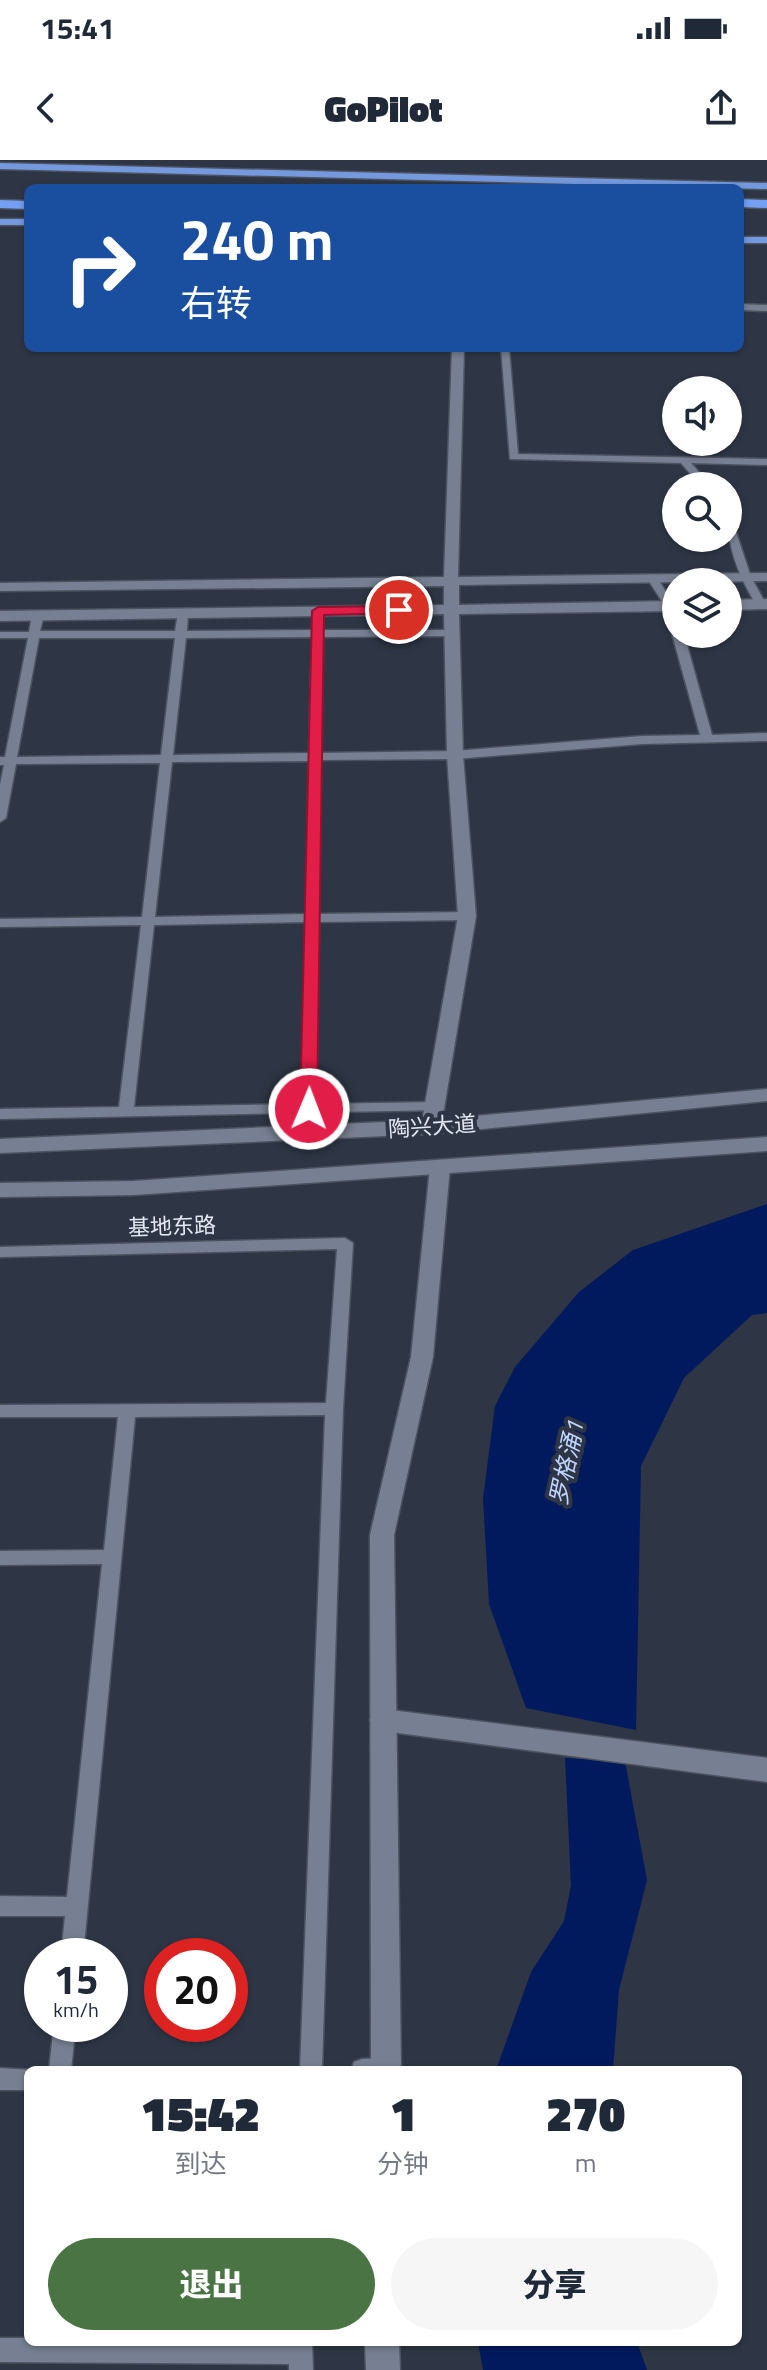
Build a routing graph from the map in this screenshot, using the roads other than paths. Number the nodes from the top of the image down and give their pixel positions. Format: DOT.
graph roads {
  1 [pos="0,166"];
  2 [pos="690,184"];
  3 [pos="744,185"];
  4 [pos="767,186"];
  5 [pos="744,203"];
  6 [pos="0,204"];
  7 [pos="767,204"];
  8 [pos="24,205"];
  9 [pos="0,222"];
  10 [pos="24,222"];
  11 [pos="744,240"];
  12 [pos="767,240"];
  13 [pos="744,307"];
  14 [pos="767,308"];
  15 [pos="458,352"];
  16 [pos="505,352"];
  17 [pos="683,460"];
  18 [pos="767,462"];
  19 [pos="694,472"];
  20 [pos="738,552"];
  21 [pos="746,577"];
  22 [pos="767,577"];
  23 [pos="652,578"];
  24 [pos="451,581"];
  25 [pos="0,587"];
  26 [pos="662,591"];
  27 [pos="764,604"];
  28 [pos="742,605"];
  29 [pos="662,606"];
  30 [pos="453,609"];
  31 [pos="318,611"];
  32 [pos="183,613"];
  33 [pos="38,615"];
  34 [pos="0,616"];
  35 [pos="181,633"];
  36 [pos="317,633"];
  37 [pos="453,633"];
  38 [pos="0,635"];
  39 [pos="34,635"];
  40 [pos="682,648"];
  41 [pos="767,737"];
  42 [pos="707,739"];
  43 [pos="455,755"];
  44 [pos="315,756"];
  45 [pos="166,758"];
  46 [pos="5,760"];
  47 [pos="0,818"];
  48 [pos="467,916"];
  49 [pos="312,918"];
  50 [pos="147,920"];
  51 [pos="0,923"];
  52 [pos="767,1095"];
  53 [pos="309,1109"];
  54 [pos="126,1112"];
  55 [pos="0,1114"];
  56 [pos="434,1117"];
  57 [pos="767,1144"];
  58 [pos="0,1146"];
  59 [pos="440,1167"];
  60 [pos="0,1190"];
  61 [pos="0,1252"];
  62 [pos="334,1409"];
  63 [pos="127,1410"];
  64 [pos="0,1411"];
  65 [pos="112,1557"];
  66 [pos="0,1558"];
  67 [pos="383,1720"];
  68 [pos="767,1770"];
  69 [pos="0,1906"];
  70 [pos="77,1907"];
  71 [pos="74,1938"];
  72 [pos="63,2042"];
  73 [pos="60,2066"];
  74 [pos="311,2066"];
  75 [pos="378,2066"];
  76 [pos="0,2079"];
  77 [pos="24,2079"];
  78 [pos="382,2346"];
  79 [pos="0,2350"];
  80 [pos="301,2355"];
  81 [pos="383,2370"];
  1 -- 2 [label="highway"];
  3 -- 4 [label="highway"];
  5 -- 7 [label="highway"];
  6 -- 8 [label="highway"];
  9 -- 10 [label="highway"];
  11 -- 12 [label="highway"];
  13 -- 14 [label="lane"];
  15 -- 24 [label="street"];
  16 -- 17 [label="lane"];
  17 -- 18 [label="lane"];
  17 -- 19 [label="lane"];
  20 -- 21 [label="lane"];
  21 -- 22 [label="street"];
  21 -- 23 [label="street"];
  21 -- 27 [label="lane"];
  23 -- 24 [label="street"];
  23 -- 26 [label="lane"];
  24 -- 25 [label="street"];
  24 -- 30 [label="street"];
  27 -- 28 [label="street"];
  29 -- 30 [label="street"];
  30 -- 31 [label="street"];
  30 -- 37 [label="street"];
  31 -- 32 [label="street"];
  31 -- 36 [label="lane"];
  32 -- 33 [label="street"];
  32 -- 35 [label="lane"];
  33 -- 34 [label="street"];
  33 -- 39 [label="lane"];
  35 -- 36 [label="lane"];
  35 -- 39 [label="lane"];
  35 -- 45 [label="lane"];
  36 -- 37 [label="lane"];
  36 -- 44 [label="lane"];
  37 -- 43 [label="street"];
  38 -- 39 [label="lane"];
  39 -- 46 [label="lane"];
  40 -- 42 [label="lane"];
  41 -- 42 [label="lane"];
  42 -- 43 [label="lane"];
  43 -- 44 [label="lane"];
  43 -- 48 [label="street"];
  44 -- 45 [label="lane"];
  44 -- 49 [label="lane"];
  45 -- 46 [label="lane"];
  45 -- 50 [label="lane"];
  46 -- 47 [label="lane"];
  48 -- 49 [label="lane"];
  48 -- 56 [label="street"];
  49 -- 50 [label="lane"];
  49 -- 53 [label="lane"];
  50 -- 51 [label="lane"];
  50 -- 54 [label="lane"];
  52 -- 56 [label="street, 陶兴大道"];
  53 -- 54 [label="lane"];
  53 -- 56 [label="lane"];
  54 -- 55 [label="lane"];
  56 -- 58 [label="street, 陶兴大道"];
  57 -- 59 [label="street, 陶兴大道"];
  59 -- 60 [label="street, 陶兴大道"];
  59 -- 67 [label="street"];
  61 -- 62 [label="lane, 基地东路"];
  62 -- 63 [label="lane"];
  62 -- 74 [label="lane"];
  63 -- 64 [label="lane"];
  63 -- 65 [label="lane"];
  65 -- 66 [label="lane"];
  65 -- 70 [label="lane"];
  67 -- 68 [label="street"];
  67 -- 75 [label="street"];
  69 -- 70 [label="lane"];
  70 -- 71 [label="lane"];
  72 -- 73 [label="lane"];
  76 -- 77 [label="lane"];
  78 -- 81 [label="street"];
  79 -- 80 [label="lane"];
}
